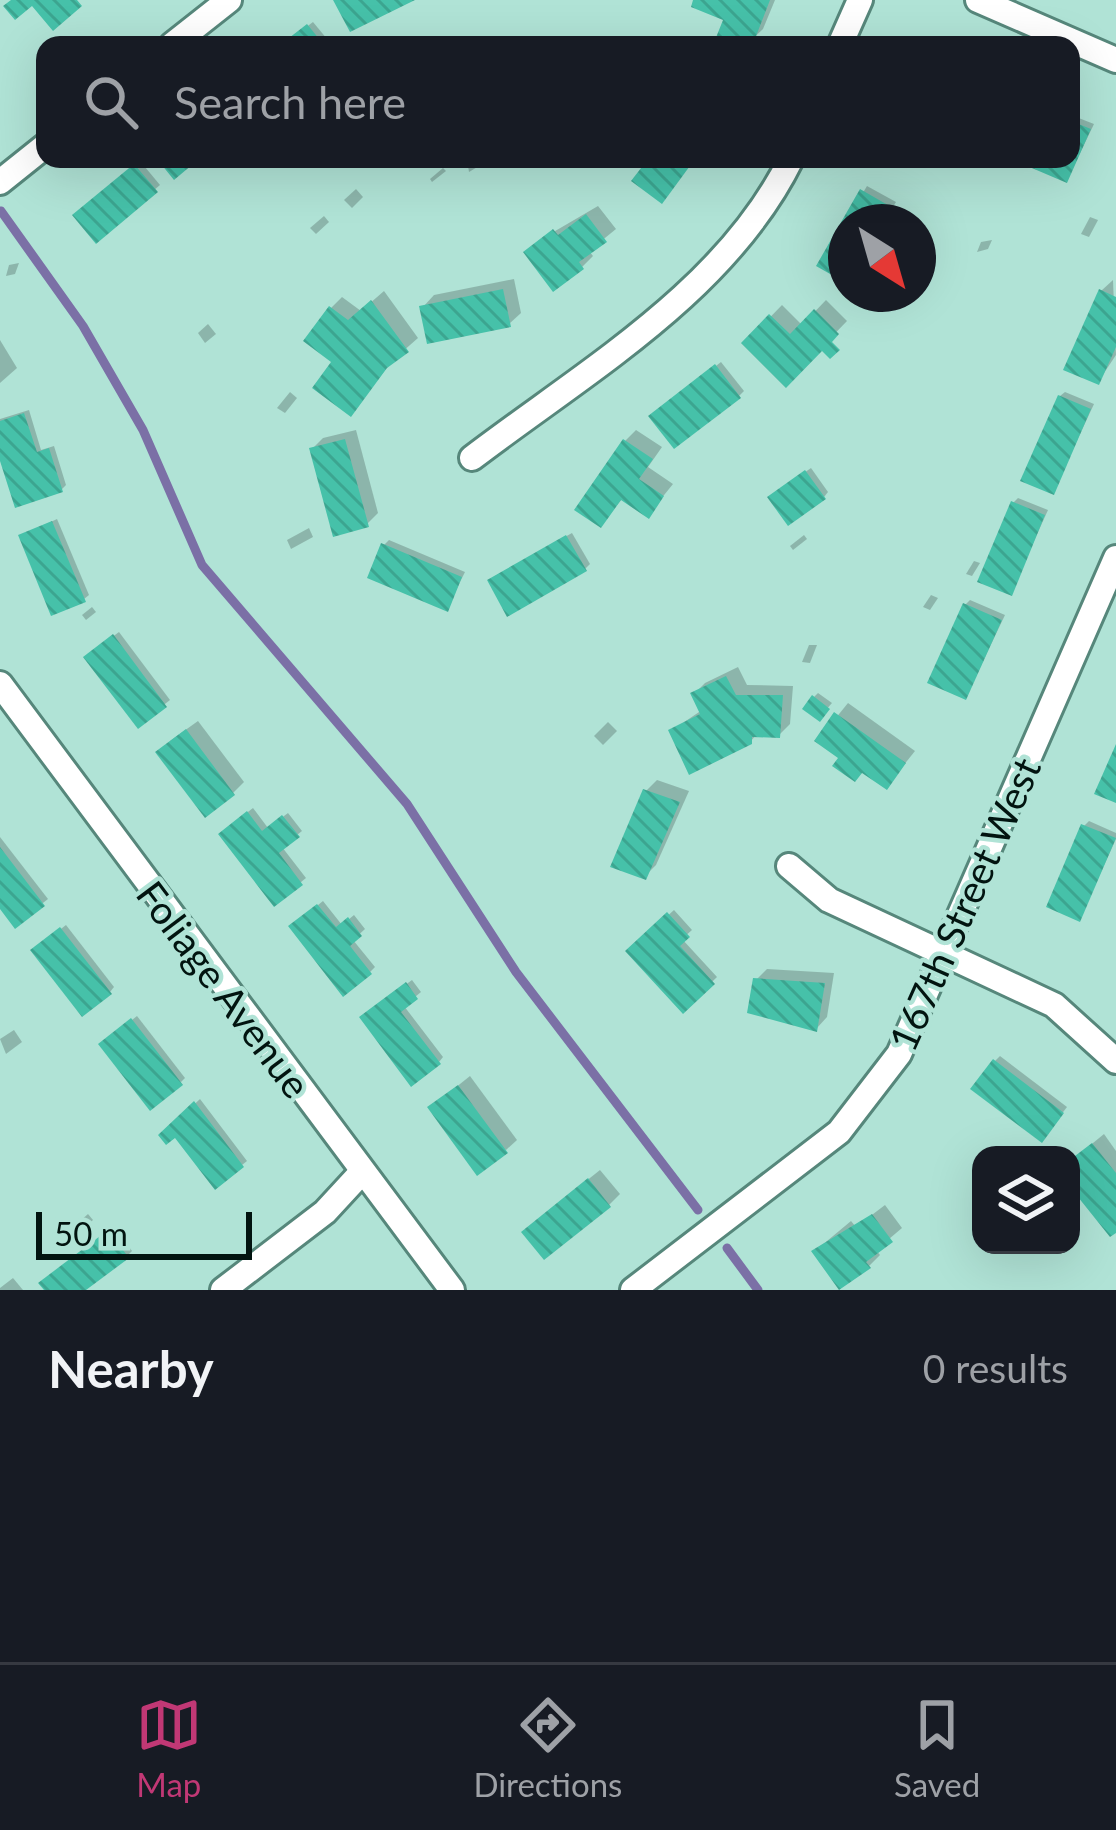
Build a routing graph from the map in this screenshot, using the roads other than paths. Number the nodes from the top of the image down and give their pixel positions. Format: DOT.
graph roads {
  1 [pos="228,0"];
  2 [pos="860,0"];
  3 [pos="977,0"];
  4 [pos="183,36"];
  5 [pos="844,36"];
  6 [pos="1060,36"];
  7 [pos="1080,44"];
  8 [pos="1116,60"];
  9 [pos="36,153"];
  10 [pos="786,168"];
  11 [pos="0,182"];
  12 [pos="472,458"];
  13 [pos="1116,558"];
  14 [pos="0,684"];
  15 [pos="789,866"];
  16 [pos="948,952"];
  17 [pos="1116,1060"];
  18 [pos="362,1173"];
  19 [pos="223,1290"];
  20 [pos="452,1290"];
  21 [pos="633,1290"];
  1 -- 4 [label="street"];
  2 -- 5 [label="street"];
  3 -- 6 [label="street"];
  7 -- 8 [label="street"];
  9 -- 11 [label="street"];
  10 -- 12 [label="street"];
  13 -- 16 [label="street, 167th Street West"];
  14 -- 18 [label="street, Foliage Avenue"];
  15 -- 16 [label="street"];
  16 -- 17 [label="street"];
  16 -- 21 [label="street, 167th Street West"];
  18 -- 19 [label="street"];
  18 -- 20 [label="street, Foliage Avenue"];
}
